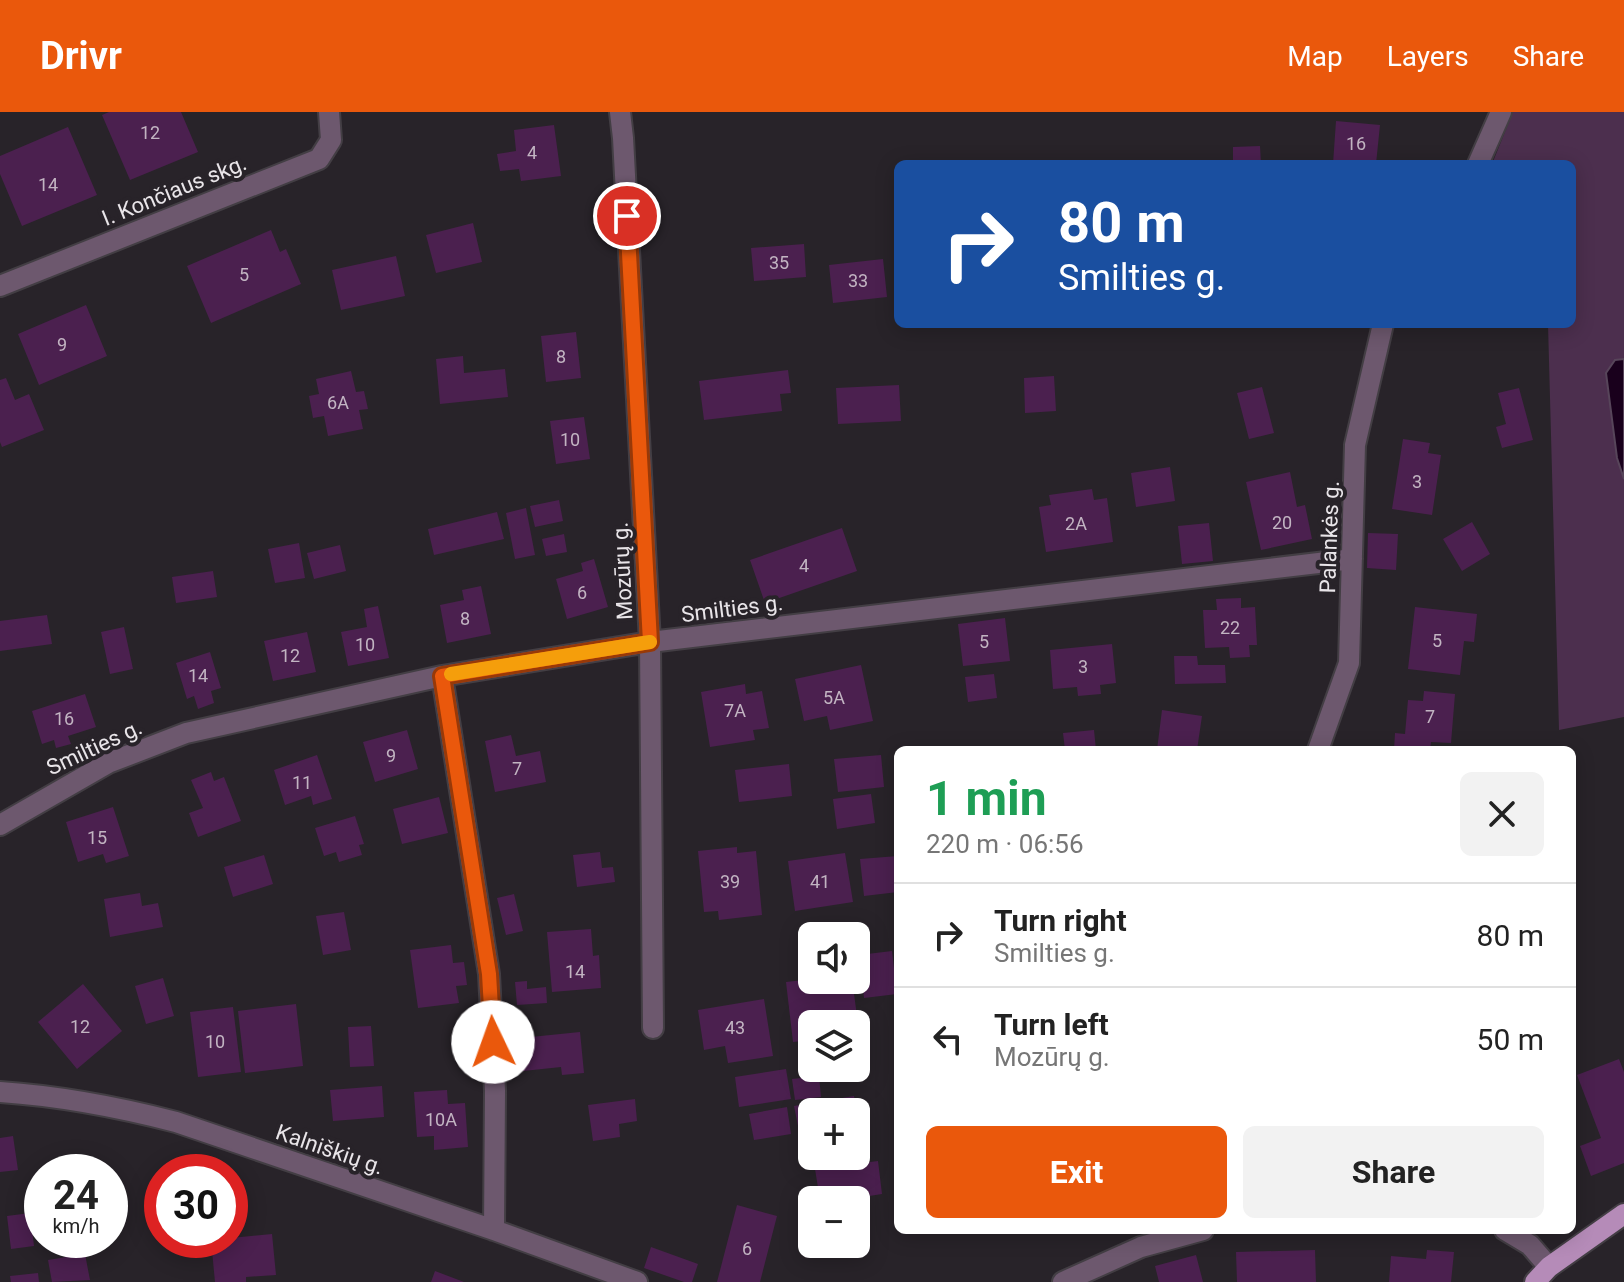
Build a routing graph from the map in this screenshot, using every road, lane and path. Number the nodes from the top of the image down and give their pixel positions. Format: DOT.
graph roads {
  1 [pos="329,112"];
  2 [pos="620,112"];
  3 [pos="1501,112"];
  4 [pos="1480,160"];
  5 [pos="0,286"];
  6 [pos="1382,328"];
  7 [pos="1352,559"];
  8 [pos="650,642"];
  9 [pos="442,676"];
  10 [pos="1319,746"];
  11 [pos="0,825"];
  12 [pos="653,1028"];
  13 [pos="0,1092"];
  14 [pos="1624,1214"];
  15 [pos="494,1230"];
  16 [pos="1188,1234"];
  17 [pos="1512,1234"];
  18 [pos="1542,1274"];
  19 [pos="637,1282"];
  20 [pos="1063,1282"];
  1 -- 5 [label="street, I. Končiaus skg."];
  2 -- 8 [label="street, Mozūrų g."];
  3 -- 4 [label="street"];
  6 -- 7 [label="street, Palankės g."];
  7 -- 8 [label="street, Smilties g."];
  7 -- 10 [label="street, Palankės g."];
  8 -- 9 [label="street, Smilties g."];
  8 -- 12 [label="street, Mozūrų g."];
  9 -- 11 [label="street, Smilties g."];
  9 -- 15 [label="street"];
  13 -- 15 [label="street, Kalniškių g."];
  14 -- 18 [label="main road"];
  15 -- 19 [label="street, Kalniškių g."];
  16 -- 20 [label="street"];
  17 -- 18 [label="street"];
}
